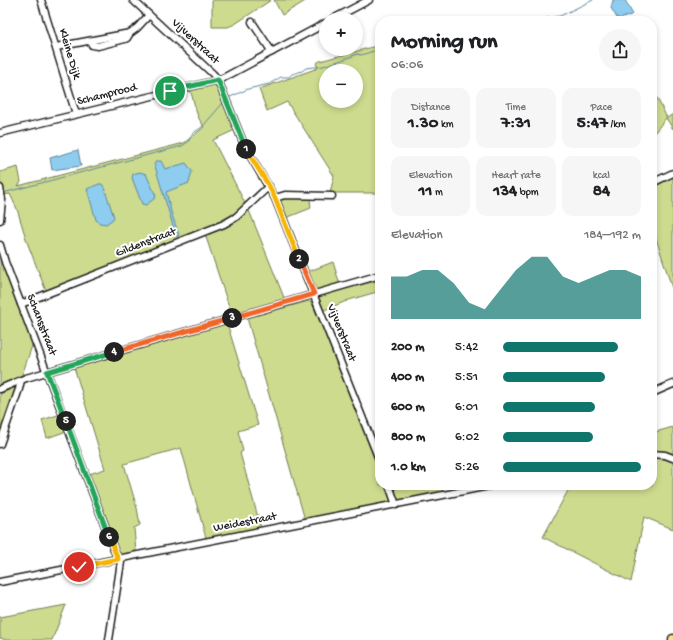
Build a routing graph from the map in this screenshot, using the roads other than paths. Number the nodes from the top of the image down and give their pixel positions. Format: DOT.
graph roads {
  1 [pos="41,0"];
  2 [pos="133,0"];
  3 [pos="369,0"];
  4 [pos="346,12"];
  5 [pos="149,15"];
  6 [pos="252,22"];
  7 [pos="319,27"];
  8 [pos="56,48"];
  9 [pos="272,52"];
  10 [pos="218,80"];
  11 [pos="76,114"];
  12 [pos="0,133"];
  13 [pos="673,173"];
  14 [pos="657,181"];
  15 [pos="269,186"];
  16 [pos="1,192"];
  17 [pos="332,196"];
  18 [pos="275,198"];
  19 [pos="0,220"];
  20 [pos="0,245"];
  21 [pos="375,276"];
  22 [pos="314,294"];
  23 [pos="21,304"];
  24 [pos="47,372"];
  25 [pos="20,380"];
  26 [pos="673,384"];
  27 [pos="0,389"];
  28 [pos="657,390"];
  29 [pos="0,444"];
  30 [pos="375,449"];
  31 [pos="657,454"];
  32 [pos="673,458"];
  33 [pos="391,490"];
  34 [pos="468,490"];
  35 [pos="396,504"];
  36 [pos="118,559"];
  37 [pos="0,582"];
  38 [pos="109,640"];
  1 -- 8 [label="street, Kleine Dijk"];
  2 -- 5 [label="street, Vijverstraat"];
  3 -- 4 [label="street"];
  5 -- 8 [label="street"];
  5 -- 10 [label="street, Vijverstraat"];
  6 -- 9 [label="street"];
  7 -- 9 [label="street, Schamprood"];
  8 -- 11 [label="street, Kleine Dijk"];
  9 -- 10 [label="street, Schamprood"];
  10 -- 11 [label="street, Schamprood"];
  10 -- 15 [label="street, Vijverstraat"];
  11 -- 12 [label="street, Schamprood"];
  13 -- 14 [label="street"];
  15 -- 18 [label="street, Vijverstraat"];
  15 -- 23 [label="street, Gildenstraat"];
  16 -- 19 [label="street"];
  17 -- 18 [label="street"];
  18 -- 22 [label="street, Vijverstraat"];
  20 -- 23 [label="street, Schansstraat"];
  21 -- 22 [label="street"];
  22 -- 24 [label="street"];
  22 -- 30 [label="street, Vijverstraat"];
  23 -- 24 [label="street, Schansstraat"];
  24 -- 25 [label="street"];
  24 -- 36 [label="street, Schansstraat"];
  25 -- 27 [label="street"];
  25 -- 29 [label="street"];
  26 -- 28 [label="street"];
  31 -- 32 [label="street"];
  33 -- 35 [label="street"];
  34 -- 35 [label="street, Weidestraat"];
  35 -- 36 [label="street, Weidestraat"];
  36 -- 37 [label="street, Weidestraat"];
  36 -- 38 [label="street, Schansstraat"];
}
